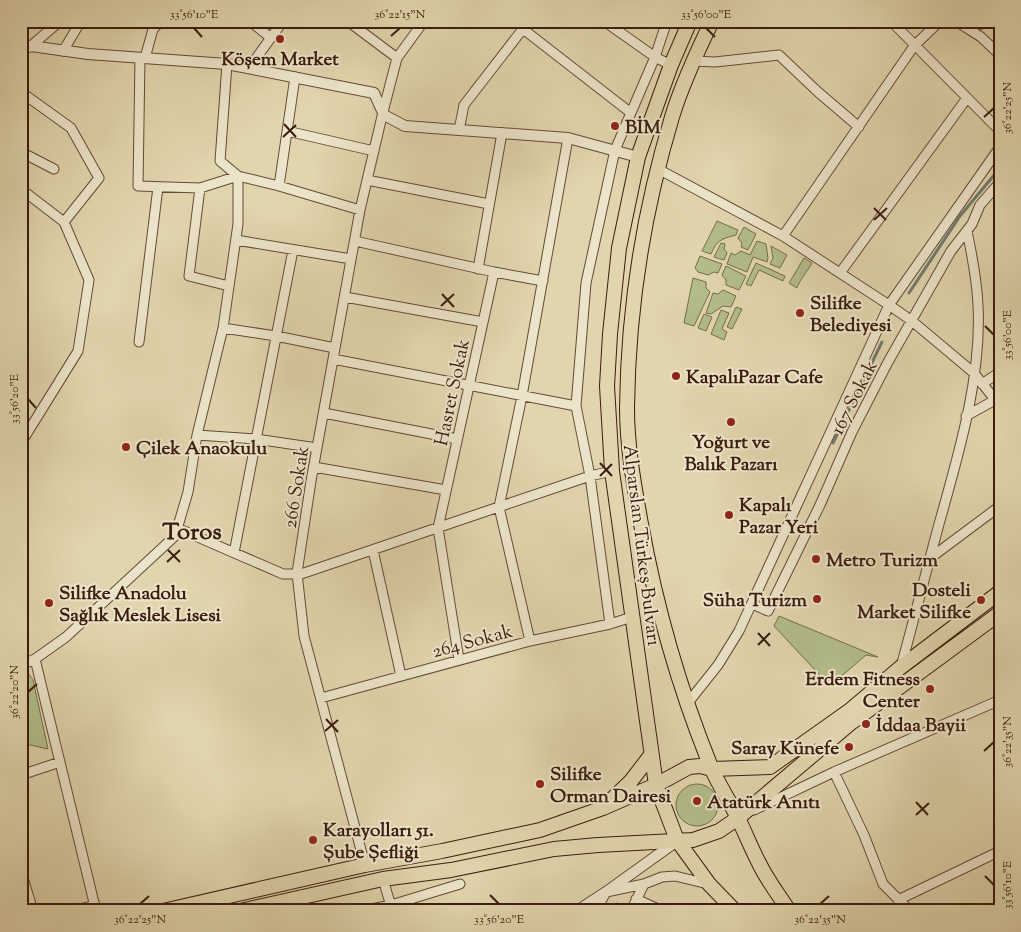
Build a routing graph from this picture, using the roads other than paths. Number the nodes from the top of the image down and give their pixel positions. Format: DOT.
graph roads {
  1 [pos="60,21"];
  2 [pos="81,21"];
  3 [pos="161,21"];
  4 [pos="250,21"];
  5 [pos="283,21"];
  6 [pos="424,21"];
  7 [pos="529,21"];
  8 [pos="604,21"];
  9 [pos="667,21"];
  10 [pos="690,21"];
  11 [pos="712,21"];
  12 [pos="891,21"];
  13 [pos="940,21"];
  14 [pos="956,21"];
  15 [pos="997,21"];
  16 [pos="353,22"];
  17 [pos="965,27"];
  18 [pos="523,29"];
  19 [pos="271,38"];
  20 [pos="914,46"];
  21 [pos="26,48"];
  22 [pos="63,50"];
  23 [pos="1000,55"];
  24 [pos="655,57"];
  25 [pos="143,58"];
  26 [pos="397,58"];
  27 [pos="693,61"];
  28 [pos="227,64"];
  29 [pos="671,65"];
  30 [pos="248,68"];
  31 [pos="295,77"];
  32 [pos="21,92"];
  33 [pos="967,98"];
  34 [pos="383,112"];
  35 [pos="631,113"];
  36 [pos="859,126"];
  37 [pos="459,130"];
  38 [pos="287,131"];
  39 [pos="1000,131"];
  40 [pos="502,133"];
  41 [pos="568,138"];
  42 [pos="1000,147"];
  43 [pos="615,150"];
  44 [pos="374,151"];
  45 [pos="21,152"];
  46 [pos="638,157"];
  47 [pos="54,169"];
  48 [pos="658,169"];
  49 [pos="238,176"];
  50 [pos="367,180"];
  51 [pos="1000,182"];
  52 [pos="279,186"];
  53 [pos="158,187"];
  54 [pos="200,188"];
  55 [pos="21,189"];
  56 [pos="490,204"];
  57 [pos="360,210"];
  58 [pos="64,222"];
  59 [pos="967,231"];
  60 [pos="783,236"];
  61 [pos="236,240"];
  62 [pos="355,241"];
  63 [pos="293,250"];
  64 [pos="351,259"];
  65 [pos="478,269"];
  66 [pos="494,272"];
  67 [pos="840,273"];
  68 [pos="543,281"];
  69 [pos="229,286"];
  70 [pos="345,297"];
  71 [pos="889,304"];
  72 [pos="912,321"];
  73 [pos="483,322"];
  74 [pos="222,328"];
  75 [pos="276,336"];
  76 [pos="139,342"];
  77 [pos="336,348"];
  78 [pos="333,359"];
  79 [pos="1000,372"];
  80 [pos="974,373"];
  81 [pos="982,384"];
  82 [pos="469,386"];
  83 [pos="522,396"];
  84 [pos="998,403"];
  85 [pos="576,406"];
  86 [pos="324,413"];
  87 [pos="966,416"];
  88 [pos="197,435"];
  89 [pos="256,439"];
  90 [pos="458,439"];
  91 [pos="21,443"];
  92 [pos="317,448"];
  93 [pos="314,466"];
  94 [pos="612,471"];
  95 [pos="590,476"];
  96 [pos="446,490"];
  97 [pos="1000,506"];
  98 [pos="499,507"];
  99 [pos="438,528"];
  100 [pos="176,532"];
  101 [pos="373,550"];
  102 [pos="234,552"];
  103 [pos="929,559"];
  104 [pos="298,574"];
  105 [pos="1000,592"];
  106 [pos="752,604"];
  107 [pos="1000,613"];
  108 [pos="632,617"];
  109 [pos="610,624"];
  110 [pos="530,641"];
  111 [pos="35,659"];
  112 [pos="460,660"];
  113 [pos="21,665"];
  114 [pos="901,667"];
  115 [pos="401,676"];
  116 [pos="321,698"];
  117 [pos="1000,700"];
  118 [pos="687,704"];
  119 [pos="651,755"];
  120 [pos="60,762"];
  121 [pos="712,769"];
  122 [pos="834,772"];
  123 [pos="21,775"];
  124 [pos="656,786"];
  125 [pos="603,808"];
  126 [pos="738,818"];
  127 [pos="678,840"];
  128 [pos="1000,852"];
  129 [pos="365,865"];
  130 [pos="21,870"];
  131 [pos="383,879"];
  132 [pos="460,884"];
  133 [pos="644,884"];
  134 [pos="709,884"];
  135 [pos="606,892"];
  136 [pos="636,899"];
  137 [pos="900,902"];
  138 [pos="96,908"];
  139 [pos="391,908"];
  140 [pos="33,911"];
  141 [pos="72,911"];
  142 [pos="163,911"];
  143 [pos="240,911"];
  144 [pos="362,911"];
  145 [pos="577,911"];
  146 [pos="596,911"];
  147 [pos="631,911"];
  148 [pos="663,911"];
  149 [pos="735,911"];
  150 [pos="789,911"];
  151 [pos="892,911"];
  152 [pos="910,911"];
  1 -- 21 [label="street"];
  2 -- 22 [label="street"];
  3 -- 25 [label="street"];
  4 -- 19 [label="street"];
  5 -- 19 [label="street"];
  6 -- 26 [label="street"];
  7 -- 18 [label="street"];
  8 -- 24 [label="street"];
  9 -- 24 [label="street"];
  10 -- 29 [label="main road, Alparslan Türkeş Bulvarı"];
  11 -- 27 [label="main road, Alparslan Türkeş Bulvarı"];
  12 -- 20 [label="street"];
  13 -- 20 [label="street"];
  14 -- 17 [label="street"];
  15 -- 17 [label="street"];
  16 -- 26 [label="street"];
  17 -- 23 [label="street"];
  18 -- 35 [label="street"];
  18 -- 37 [label="street"];
  19 -- 30 [label="street"];
  20 -- 33 [label="street"];
  20 -- 36 [label="street"];
  21 -- 22 [label="street"];
  22 -- 25 [label="street"];
  24 -- 29 [label="street"];
  24 -- 35 [label="street"];
  25 -- 28 [label="street"];
  25 -- 53 [label="street"];
  26 -- 34 [label="street, 266 Sokak"];
  27 -- 36 [label="street"];
  27 -- 48 [label="main road, Alparslan Türkeş Bulvarı"];
  28 -- 30 [label="street"];
  28 -- 49 [label="street"];
  29 -- 46 [label="main road, Alparslan Türkeş Bulvarı"];
  30 -- 31 [label="street"];
  31 -- 34 [label="street"];
  31 -- 38 [label="street"];
  32 -- 58 [label="street"];
  33 -- 39 [label="street"];
  33 -- 67 [label="street"];
  34 -- 37 [label="street"];
  34 -- 44 [label="street, 266 Sokak"];
  35 -- 43 [label="street"];
  36 -- 60 [label="street"];
  37 -- 40 [label="street"];
  38 -- 44 [label="street"];
  38 -- 52 [label="street"];
  40 -- 41 [label="street"];
  40 -- 56 [label="street"];
  41 -- 43 [label="street"];
  41 -- 68 [label="street"];
  42 -- 71 [label="street"];
  43 -- 46 [label="street"];
  43 -- 85 [label="street"];
  44 -- 50 [label="street, 266 Sokak"];
  45 -- 47 [label="street"];
  46 -- 94 [label="main road, Alparslan Türkeş Bulvarı"];
  48 -- 60 [label="street"];
  48 -- 118 [label="main road, Alparslan Türkeş Bulvarı"];
  49 -- 52 [label="street"];
  49 -- 54 [label="street"];
  49 -- 61 [label="street"];
  50 -- 56 [label="street"];
  50 -- 57 [label="street, 266 Sokak"];
  51 -- 59 [label="street, 167 Sokak"];
  52 -- 57 [label="street"];
  53 -- 54 [label="street"];
  53 -- 76 [label="street"];
  54 -- 69 [label="street"];
  55 -- 58 [label="street"];
  56 -- 65 [label="street"];
  57 -- 62 [label="street, 266 Sokak"];
  58 -- 91 [label="street"];
  59 -- 72 [label="street, 167 Sokak"];
  59 -- 80 [label="street"];
  60 -- 67 [label="street"];
  61 -- 63 [label="street"];
  61 -- 69 [label="street"];
  62 -- 64 [label="street, 266 Sokak"];
  62 -- 65 [label="street"];
  63 -- 64 [label="street"];
  63 -- 75 [label="street"];
  64 -- 70 [label="street, 266 Sokak"];
  65 -- 66 [label="street"];
  66 -- 68 [label="street"];
  66 -- 73 [label="street, Hasret Sokak"];
  67 -- 71 [label="street"];
  68 -- 83 [label="street"];
  69 -- 74 [label="street"];
  70 -- 73 [label="street"];
  70 -- 77 [label="street, 266 Sokak"];
  71 -- 72 [label="street"];
  71 -- 106 [label="street"];
  72 -- 80 [label="street"];
  72 -- 106 [label="street, 167 Sokak"];
  73 -- 82 [label="street, Hasret Sokak"];
  74 -- 75 [label="street"];
  74 -- 88 [label="street"];
  75 -- 77 [label="street"];
  75 -- 89 [label="street"];
  77 -- 78 [label="street, 266 Sokak"];
  78 -- 82 [label="street"];
  78 -- 86 [label="street, 266 Sokak"];
  79 -- 81 [label="street"];
  80 -- 81 [label="street"];
  80 -- 87 [label="street"];
  81 -- 84 [label="street"];
  82 -- 83 [label="street"];
  82 -- 90 [label="street, Hasret Sokak"];
  83 -- 85 [label="street"];
  83 -- 98 [label="street"];
  84 -- 87 [label="street"];
  85 -- 95 [label="street"];
  86 -- 90 [label="street"];
  86 -- 92 [label="street, 266 Sokak"];
  87 -- 103 [label="street"];
  88 -- 89 [label="street"];
  88 -- 100 [label="street"];
  89 -- 92 [label="street"];
  89 -- 102 [label="street"];
  90 -- 96 [label="street, Hasret Sokak"];
  92 -- 93 [label="street, 266 Sokak"];
  93 -- 96 [label="street"];
  93 -- 104 [label="street, 266 Sokak"];
  94 -- 95 [label="street"];
  94 -- 108 [label="main road, Alparslan Türkeş Bulvarı"];
  95 -- 98 [label="street"];
  95 -- 109 [label="street"];
  96 -- 99 [label="street, Hasret Sokak"];
  97 -- 103 [label="street"];
  98 -- 99 [label="street"];
  98 -- 110 [label="street"];
  99 -- 101 [label="street"];
  99 -- 112 [label="street, Hasret Sokak"];
  100 -- 102 [label="street"];
  100 -- 111 [label="street"];
  101 -- 104 [label="street"];
  101 -- 115 [label="street"];
  102 -- 104 [label="street"];
  103 -- 114 [label="street"];
  104 -- 116 [label="street, 266 Sokak"];
  105 -- 114 [label="main road"];
  106 -- 118 [label="street"];
  107 -- 126 [label="main road"];
  108 -- 109 [label="street, 264 Sokak"];
  108 -- 119 [label="main road, Alparslan Türkeş Bulvarı"];
  109 -- 110 [label="street, 264 Sokak"];
  110 -- 112 [label="street, 264 Sokak"];
  111 -- 113 [label="street"];
  111 -- 120 [label="street"];
  112 -- 115 [label="street, 264 Sokak"];
  114 -- 121 [label="main road"];
  115 -- 116 [label="street, 264 Sokak"];
  116 -- 129 [label="street, 266 Sokak"];
  117 -- 122 [label="street"];
  118 -- 121 [label="main road, Alparslan Türkeş Bulvarı"];
  119 -- 124 [label="main road, Alparslan Türkeş Bulvarı"];
  119 -- 125 [label="main road"];
  120 -- 123 [label="street"];
  120 -- 138 [label="street"];
  121 -- 124 [label="main road"];
  121 -- 126 [label="main road"];
  122 -- 126 [label="street"];
  122 -- 137 [label="street"];
  124 -- 125 [label="main road"];
  124 -- 127 [label="main road, Alparslan Türkeş Bulvarı"];
  125 -- 129 [label="main road"];
  126 -- 127 [label="main road"];
  126 -- 150 [label="main road"];
  127 -- 131 [label="main road"];
  127 -- 134 [label="main road, Alparslan Türkeş Bulvarı"];
  127 -- 135 [label="street"];
  128 -- 137 [label="street"];
  129 -- 142 [label="main road"];
  130 -- 140 [label="street"];
  131 -- 139 [label="street"];
  131 -- 143 [label="main road"];
  132 -- 139 [label="street"];
  133 -- 134 [label="street"];
  133 -- 135 [label="street"];
  133 -- 136 [label="street"];
  134 -- 149 [label="main road, Alparslan Türkeş Bulvarı"];
  135 -- 145 [label="street"];
  135 -- 146 [label="street"];
  136 -- 147 [label="street"];
  136 -- 148 [label="street"];
  137 -- 151 [label="street"];
  137 -- 152 [label="street"];
  138 -- 141 [label="street"];
  139 -- 144 [label="street"];
}
